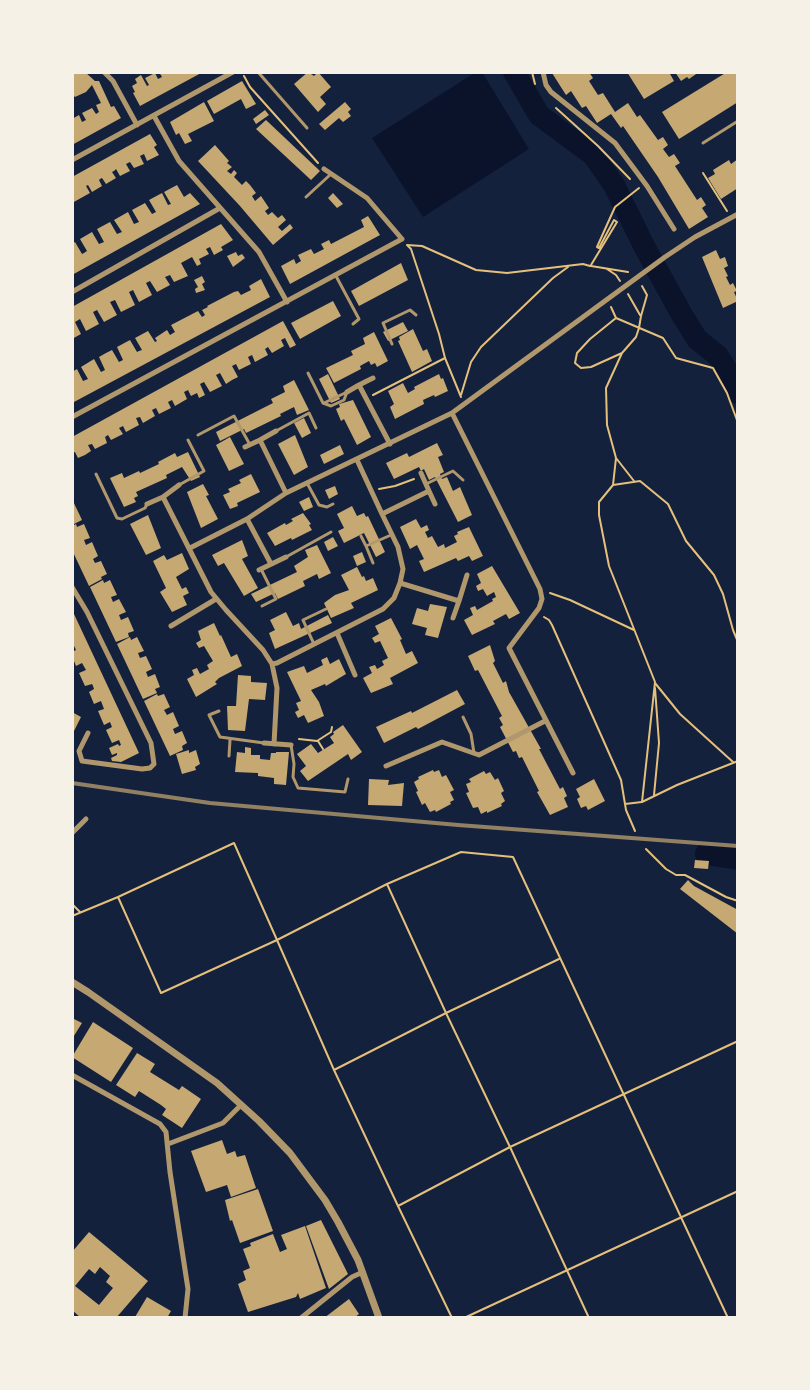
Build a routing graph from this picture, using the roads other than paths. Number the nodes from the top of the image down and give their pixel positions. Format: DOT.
graph roads {
  1 [pos="233,72"];
  2 [pos="258,72"];
  3 [pos="543,72"];
  4 [pos="107,73"];
  5 [pos="154,116"];
  6 [pos="738,121"];
  7 [pos="137,124"];
  8 [pos="307,128"];
  9 [pos="703,143"];
  10 [pos="72,160"];
  11 [pos="324,169"];
  12 [pos="331,174"];
  13 [pos="306,197"];
  14 [pos="220,208"];
  15 [pos="737,217"];
  16 [pos="674,228"];
  17 [pos="336,276"];
  18 [pos="72,292"];
  19 [pos="287,302"];
  20 [pos="416,315"];
  21 [pos="353,324"];
  22 [pos="392,344"];
  23 [pos="308,372"];
  24 [pos="373,378"];
  25 [pos="359,385"];
  26 [pos="347,392"];
  27 [pos="453,413"];
  28 [pos="72,417"];
  29 [pos="316,428"];
  30 [pos="276,430"];
  31 [pos="198,435"];
  32 [pos="188,440"];
  33 [pos="260,440"];
  34 [pos="390,444"];
  35 [pos="248,446"];
  36 [pos="357,460"];
  37 [pos="96,474"];
  38 [pos="421,474"];
  39 [pos="463,480"];
  40 [pos="307,482"];
  41 [pos="179,484"];
  42 [pos="426,484"];
  43 [pos="429,492"];
  44 [pos="286,493"];
  45 [pos="163,497"];
  46 [pos="147,504"];
  47 [pos="333,504"];
  48 [pos="435,504"];
  49 [pos="382,514"];
  50 [pos="247,519"];
  51 [pos="331,532"];
  52 [pos="392,534"];
  53 [pos="361,536"];
  54 [pos="366,546"];
  55 [pos="190,548"];
  56 [pos="286,557"];
  57 [pos="373,563"];
  58 [pos="271,564"];
  59 [pos="260,569"];
  60 [pos="467,575"];
  61 [pos="400,583"];
  62 [pos="72,586"];
  63 [pos="216,599"];
  64 [pos="459,601"];
  65 [pos="262,606"];
  66 [pos="326,609"];
  67 [pos="453,618"];
  68 [pos="171,626"];
  69 [pos="337,633"];
  70 [pos="314,644"];
  71 [pos="272,664"];
  72 [pos="355,675"];
  73 [pos="219,711"];
  74 [pos="463,717"];
  75 [pos="545,721"];
  76 [pos="88,733"];
  77 [pos="230,740"];
  78 [pos="264,743"];
  79 [pos="274,744"];
  80 [pos="291,745"];
  81 [pos="474,753"];
  82 [pos="229,756"];
  83 [pos="386,766"];
  84 [pos="573,773"];
  85 [pos="348,779"];
  86 [pos="86,819"];
  87 [pos="72,833"];
  88 [pos="72,982"];
  89 [pos="72,1075"];
  90 [pos="241,1105"];
  91 [pos="168,1144"];
  92 [pos="363,1272"];
  93 [pos="185,1318"];
  94 [pos="302,1318"];
  95 [pos="379,1318"];
  1 -- 5 [label="street"];
  2 -- 8 [label="lane"];
  3 -- 16 [label="street"];
  4 -- 7 [label="street"];
  5 -- 7 [label="street"];
  5 -- 14 [label="street"];
  6 -- 9 [label="lane"];
  7 -- 10 [label="street"];
  11 -- 12 [label="street"];
  12 -- 13 [label="lane"];
  12 -- 17 [label="street"];
  14 -- 18 [label="street"];
  14 -- 19 [label="street"];
  15 -- 27 [label="street"];
  17 -- 19 [label="street"];
  17 -- 21 [label="lane"];
  19 -- 28 [label="street"];
  20 -- 22 [label="lane"];
  23 -- 26 [label="lane"];
  24 -- 25 [label="street"];
  25 -- 26 [label="street"];
  25 -- 34 [label="street"];
  27 -- 34 [label="street"];
  27 -- 75 [label="street"];
  29 -- 30 [label="lane"];
  30 -- 33 [label="street"];
  31 -- 35 [label="lane"];
  32 -- 41 [label="lane"];
  33 -- 35 [label="street"];
  33 -- 44 [label="street"];
  34 -- 36 [label="street"];
  36 -- 40 [label="street"];
  36 -- 49 [label="street"];
  37 -- 46 [label="lane"];
  38 -- 42 [label="street"];
  39 -- 42 [label="lane"];
  40 -- 44 [label="street"];
  40 -- 47 [label="lane"];
  41 -- 45 [label="street"];
  42 -- 43 [label="street"];
  43 -- 48 [label="street"];
  43 -- 49 [label="street"];
  44 -- 50 [label="street"];
  45 -- 46 [label="street"];
  45 -- 55 [label="street"];
  49 -- 52 [label="street"];
  50 -- 55 [label="street"];
  50 -- 58 [label="street"];
  51 -- 56 [label="lane"];
  52 -- 54 [label="lane"];
  52 -- 61 [label="street"];
  53 -- 54 [label="lane"];
  54 -- 57 [label="lane"];
  55 -- 63 [label="street"];
  56 -- 58 [label="street"];
  58 -- 59 [label="street"];
  59 -- 65 [label="lane"];
  60 -- 64 [label="street"];
  61 -- 64 [label="street"];
  61 -- 69 [label="street"];
  62 -- 76 [label="street"];
  63 -- 68 [label="street"];
  63 -- 71 [label="street"];
  64 -- 67 [label="street"];
  66 -- 70 [label="lane"];
  69 -- 70 [label="street"];
  69 -- 72 [label="street"];
  70 -- 71 [label="street"];
  71 -- 79 [label="street"];
  73 -- 77 [label="lane"];
  74 -- 81 [label="lane"];
  75 -- 81 [label="street"];
  75 -- 84 [label="street"];
  77 -- 78 [label="lane"];
  77 -- 82 [label="lane"];
  78 -- 79 [label="street"];
  79 -- 80 [label="street"];
  80 -- 85 [label="lane"];
  81 -- 83 [label="street"];
  86 -- 87 [label="street"];
  88 -- 90 [label="street"];
  89 -- 91 [label="street"];
  90 -- 91 [label="street"];
  90 -- 92 [label="street"];
  91 -- 93 [label="street"];
  92 -- 94 [label="street"];
  92 -- 95 [label="street"];
}
